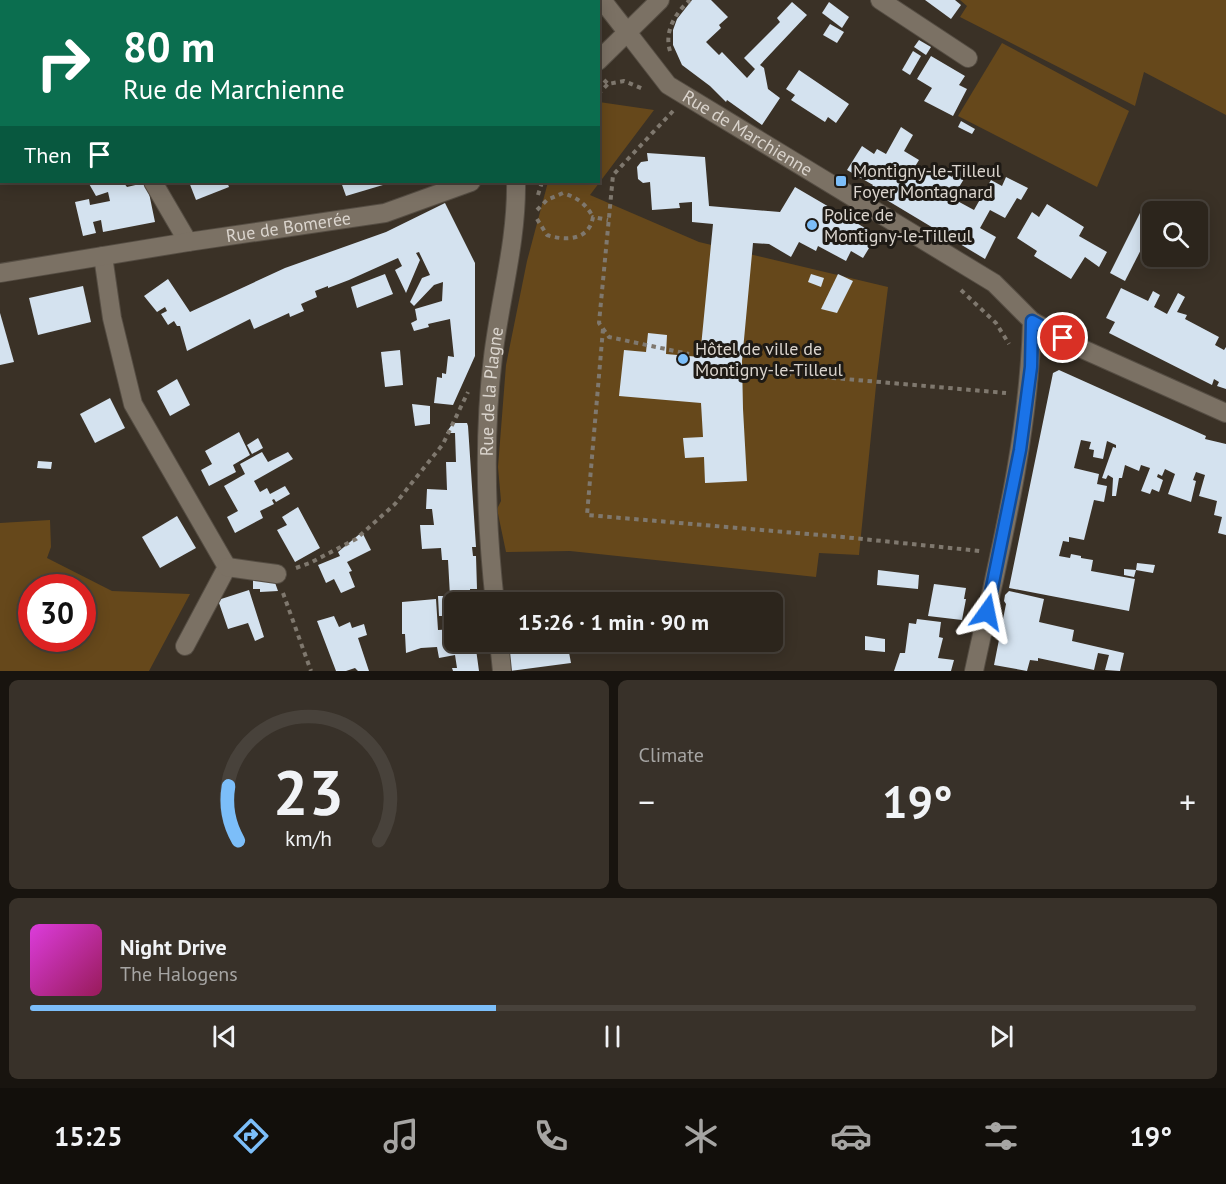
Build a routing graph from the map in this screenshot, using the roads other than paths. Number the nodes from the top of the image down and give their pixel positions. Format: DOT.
graph roads {
  1 [pos="602,0"];
  2 [pos="660,0"];
  3 [pos="880,0"];
  4 [pos="627,32"];
  5 [pos="968,58"];
  6 [pos="600,59"];
  7 [pos="154,183"];
  8 [pos="468,183"];
  9 [pos="516,183"];
  10 [pos="188,242"];
  11 [pos="103,256"];
  12 [pos="0,273"];
  13 [pos="1032,321"];
  14 [pos="1226,413"];
  15 [pos="227,567"];
  16 [pos="277,574"];
  17 [pos="494,592"];
  18 [pos="185,646"];
  19 [pos="500,652"];
  20 [pos="502,671"];
  21 [pos="974,671"];
  1 -- 4 [label="street, Rue de Marchienne"];
  2 -- 4 [label="street"];
  3 -- 5 [label="street"];
  4 -- 6 [label="street"];
  4 -- 13 [label="street, Rue de Marchienne"];
  7 -- 10 [label="street"];
  8 -- 10 [label="street, Rue de Bomerée"];
  9 -- 17 [label="street, Rue de la Plagne"];
  10 -- 11 [label="street, Rue de Bomerée"];
  11 -- 12 [label="street, Rue de Bomerée"];
  11 -- 15 [label="street"];
  13 -- 14 [label="street, Rue de Marchienne"];
  13 -- 21 [label="street"];
  15 -- 16 [label="street"];
  15 -- 18 [label="street"];
  19 -- 20 [label="street"];
}
